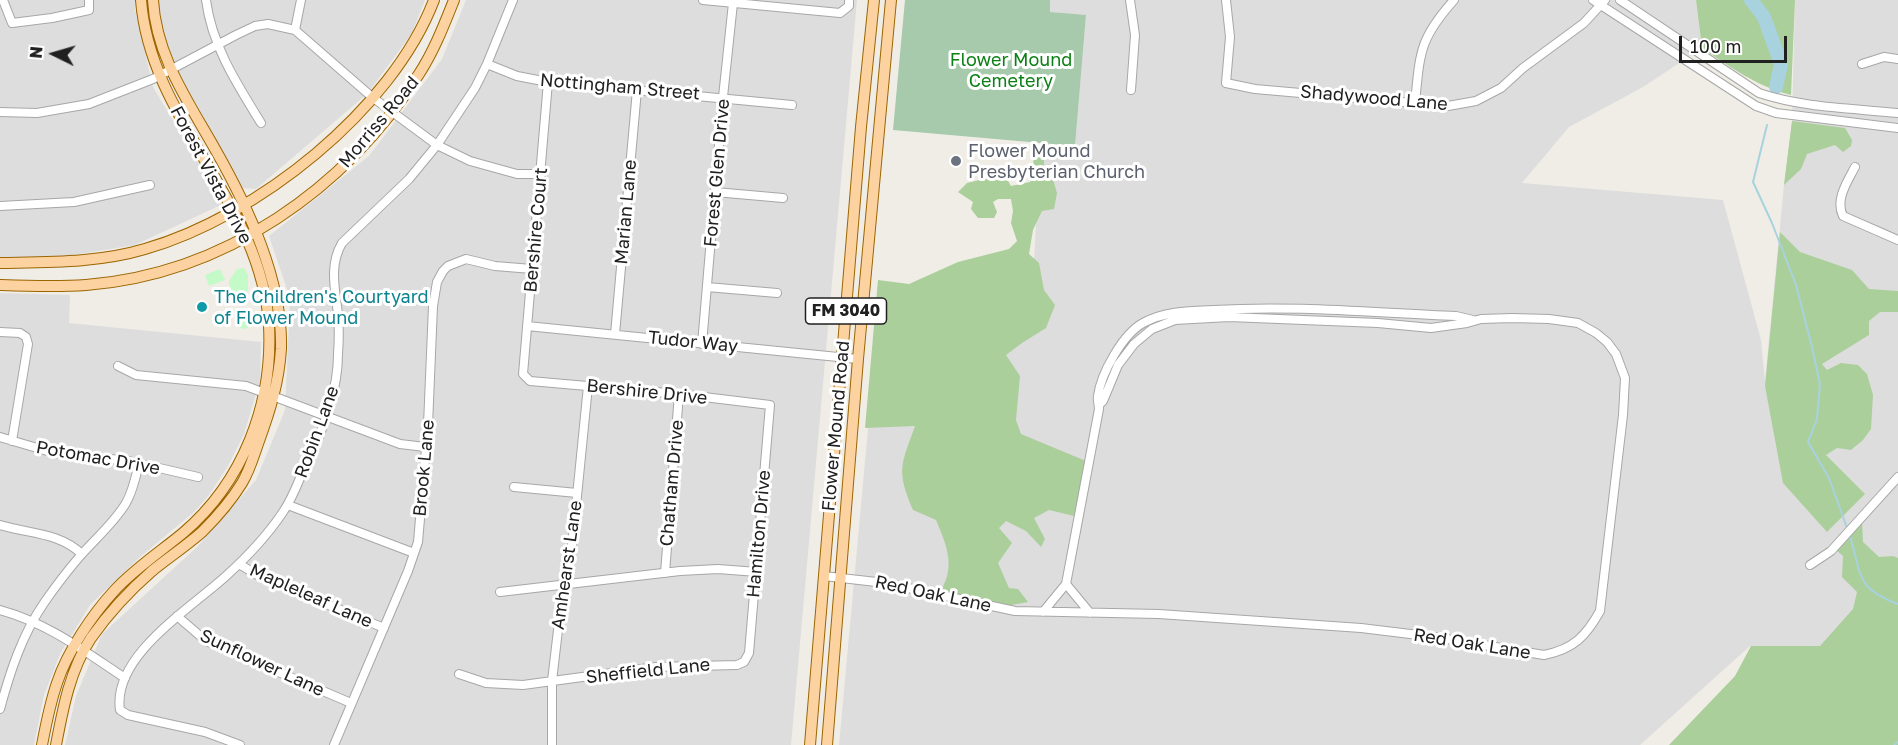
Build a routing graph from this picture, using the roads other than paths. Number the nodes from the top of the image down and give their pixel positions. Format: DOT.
graph roads {
  1 [pos="3,0"];
  2 [pos="88,0"];
  3 [pos="141,0"];
  4 [pos="153,0"];
  5 [pos="206,0"];
  6 [pos="301,0"];
  7 [pos="434,0"];
  8 [pos="454,0"];
  9 [pos="513,0"];
  10 [pos="703,0"];
  11 [pos="849,0"];
  12 [pos="874,0"];
  13 [pos="891,0"];
  14 [pos="1130,0"];
  15 [pos="1226,0"];
  16 [pos="1454,0"];
  17 [pos="1593,0"];
  18 [pos="1620,0"];
  19 [pos="733,3"];
  20 [pos="1603,3"];
  21 [pos="295,30"];
  22 [pos="218,45"];
  23 [pos="1898,59"];
  24 [pos="487,64"];
  25 [pos="1862,64"];
  26 [pos="165,73"];
  27 [pos="548,82"];
  28 [pos="637,90"];
  29 [pos="1131,90"];
  30 [pos="372,97"];
  31 [pos="723,97"];
  32 [pos="1415,103"];
  33 [pos="792,105"];
  34 [pos="393,111"];
  35 [pos="0,112"];
  36 [pos="1898,112"];
  37 [pos="261,123"];
  38 [pos="861,127"];
  39 [pos="1898,128"];
  40 [pos="879,129"];
  41 [pos="437,145"];
  42 [pos="1855,167"];
  43 [pos="541,174"];
  44 [pos="150,185"];
  45 [pos="715,192"];
  46 [pos="783,198"];
  47 [pos="244,205"];
  48 [pos="0,206"];
  49 [pos="234,211"];
  50 [pos="252,235"];
  51 [pos="1898,240"];
  52 [pos="0,263"];
  53 [pos="532,269"];
  54 [pos="0,285"];
  55 [pos="707,287"];
  56 [pos="777,293"];
  57 [pos="1473,320"];
  58 [pos="527,326"];
  59 [pos="0,332"];
  60 [pos="615,334"];
  61 [pos="702,344"];
  62 [pos="842,357"];
  63 [pos="858,359"];
  64 [pos="118,366"];
  65 [pos="526,377"];
  66 [pos="588,386"];
  67 [pos="270,394"];
  68 [pos="679,394"];
  69 [pos="770,405"];
  70 [pos="1099,405"];
  71 [pos="326,415"];
  72 [pos="0,437"];
  73 [pos="12,441"];
  74 [pos="425,447"];
  75 [pos="139,463"];
  76 [pos="198,477"];
  77 [pos="1898,479"];
  78 [pos="514,487"];
  79 [pos="577,493"];
  80 [pos="288,505"];
  81 [pos="0,525"];
  82 [pos="414,553"];
  83 [pos="82,554"];
  84 [pos="239,564"];
  85 [pos="1809,565"];
  86 [pos="757,572"];
  87 [pos="665,573"];
  88 [pos="824,576"];
  89 [pos="841,577"];
  90 [pos="567,583"];
  91 [pos="1066,584"];
  92 [pos="500,592"];
  93 [pos="0,610"];
  94 [pos="1042,612"];
  95 [pos="1090,613"];
  96 [pos="177,616"];
  97 [pos="33,621"];
  98 [pos="384,628"];
  99 [pos="75,644"];
  100 [pos="85,652"];
  101 [pos="744,662"];
  102 [pos="459,674"];
  103 [pos="125,678"];
  104 [pos="552,681"];
  105 [pos="351,703"];
  106 [pos="0,708"];
  107 [pos="42,745"];
  108 [pos="56,745"];
  109 [pos="240,745"];
  110 [pos="334,745"];
  111 [pos="552,745"];
  112 [pos="810,745"];
  113 [pos="827,745"];
  1 -- 2 [label="street"];
  3 -- 26 [label="main road, Forest Vista Drive"];
  4 -- 26 [label="main road, Forest Vista Drive"];
  5 -- 22 [label="street"];
  6 -- 21 [label="street"];
  7 -- 30 [label="main road, Morriss Road"];
  8 -- 34 [label="main road, Morriss Road"];
  9 -- 24 [label="street, Robin Lane"];
  10 -- 19 [label="street"];
  11 -- 19 [label="street"];
  12 -- 38 [label="main road, Flower Mound Road / FM 3040"];
  13 -- 40 [label="main road, Flower Mound Road / FM 3040"];
  14 -- 29 [label="street"];
  15 -- 32 [label="street, Shadywood Lane"];
  16 -- 32 [label="street"];
  17 -- 20 [label="street"];
  18 -- 36 [label="street"];
  19 -- 31 [label="street, Forest Glen Drive"];
  20 -- 32 [label="street, Shadywood Lane"];
  20 -- 39 [label="street"];
  21 -- 22 [label="street"];
  21 -- 30 [label="street"];
  22 -- 26 [label="street"];
  22 -- 37 [label="street"];
  23 -- 25 [label="street"];
  24 -- 27 [label="street, Nottingham Street"];
  24 -- 41 [label="street, Robin Lane"];
  26 -- 35 [label="street"];
  26 -- 47 [label="main road, Forest Vista Drive"];
  26 -- 49 [label="main road, Forest Vista Drive"];
  27 -- 28 [label="street, Nottingham Street"];
  27 -- 43 [label="street, Bershire Court"];
  28 -- 31 [label="street, Nottingham Street"];
  28 -- 60 [label="street, Marian Lane"];
  30 -- 34 [label="street"];
  30 -- 47 [label="main road, Morriss Road"];
  31 -- 33 [label="street, Nottingham Street"];
  31 -- 45 [label="street, Forest Glen Drive"];
  34 -- 41 [label="street"];
  34 -- 50 [label="main road, Morriss Road"];
  38 -- 40 [label="main road"];
  38 -- 62 [label="main road, Flower Mound Road / FM 3040"];
  40 -- 63 [label="main road, Flower Mound Road / FM 3040"];
  41 -- 43 [label="street"];
  41 -- 71 [label="street, Robin Lane"];
  42 -- 51 [label="street"];
  43 -- 53 [label="street, Bershire Court"];
  44 -- 48 [label="street"];
  45 -- 46 [label="street"];
  45 -- 55 [label="street, Forest Glen Drive"];
  47 -- 49 [label="main road, Morriss Road"];
  47 -- 50 [label="main road, Forest Vista Drive"];
  49 -- 50 [label="main road, Forest Vista Drive"];
  49 -- 52 [label="main road, Morriss Road"];
  50 -- 54 [label="main road, Morriss Road"];
  50 -- 67 [label="main road, Forest Vista Drive"];
  53 -- 58 [label="street, Bershire Court"];
  53 -- 74 [label="street, Brook Lane"];
  55 -- 56 [label="street"];
  55 -- 61 [label="street, Forest Glen Drive"];
  57 -- 70 [label="street, Red Oak Lane"];
  57 -- 70 [label="street, Red Oak Lane"];
  57 -- 95 [label="street, Red Oak Lane"];
  58 -- 60 [label="street, Tudor Way"];
  58 -- 65 [label="street, Bershire Court"];
  59 -- 73 [label="street"];
  60 -- 61 [label="street, Tudor Way"];
  61 -- 62 [label="street, Tudor Way"];
  62 -- 63 [label="street, Tudor Way"];
  62 -- 88 [label="main road, Flower Mound Road / FM 3040"];
  63 -- 89 [label="main road, Flower Mound Road / FM 3040"];
  64 -- 67 [label="street"];
  65 -- 66 [label="street, Bershire Drive"];
  66 -- 68 [label="street, Bershire Drive"];
  66 -- 79 [label="street, Amhearst Lane"];
  67 -- 71 [label="street"];
  67 -- 99 [label="main road, Forest Vista Drive"];
  67 -- 100 [label="main road, Forest Vista Drive"];
  68 -- 69 [label="street, Bershire Drive"];
  68 -- 87 [label="street, Chatham Drive"];
  69 -- 86 [label="street, Hamilton Drive"];
  70 -- 91 [label="street, Red Oak Lane"];
  71 -- 74 [label="street"];
  71 -- 80 [label="street, Robin Lane"];
  72 -- 73 [label="street, Potomac Drive"];
  73 -- 75 [label="street, Potomac Drive"];
  74 -- 82 [label="street, Brook Lane"];
  75 -- 76 [label="street, Potomac Drive"];
  75 -- 83 [label="street"];
  77 -- 85 [label="street"];
  78 -- 79 [label="street"];
  79 -- 90 [label="street, Amhearst Lane"];
  80 -- 82 [label="street"];
  80 -- 84 [label="street, Robin Lane"];
  81 -- 83 [label="street"];
  82 -- 98 [label="street, Brook Lane"];
  83 -- 97 [label="street"];
  84 -- 96 [label="street, Robin Lane"];
  84 -- 98 [label="street, Mapleleaf Lane"];
  86 -- 87 [label="street"];
  86 -- 101 [label="street, Hamilton Drive"];
  87 -- 90 [label="street"];
  88 -- 89 [label="street, Red Oak Lane"];
  88 -- 112 [label="main road, Flower Mound Road / FM 3040"];
  89 -- 94 [label="street, Red Oak Lane"];
  89 -- 113 [label="main road, Flower Mound Road / FM 3040"];
  90 -- 92 [label="street"];
  90 -- 104 [label="street, Amhearst Lane"];
  91 -- 94 [label="street"];
  91 -- 95 [label="street"];
  93 -- 97 [label="street"];
  94 -- 95 [label="street, Red Oak Lane"];
  96 -- 103 [label="street, Robin Lane"];
  96 -- 105 [label="street, Sunflower Lane"];
  97 -- 99 [label="street"];
  97 -- 106 [label="street"];
  98 -- 105 [label="street, Brook Lane"];
  99 -- 100 [label="street"];
  99 -- 107 [label="main road, Forest Vista Drive"];
  100 -- 103 [label="street"];
  100 -- 108 [label="main road, Forest Vista Drive"];
  101 -- 104 [label="street, Sheffield Lane"];
  102 -- 104 [label="street, Sheffield Lane"];
  103 -- 109 [label="street, Robin Lane"];
  104 -- 111 [label="street, Amhearst Lane"];
  105 -- 110 [label="street, Brook Lane"];
}
